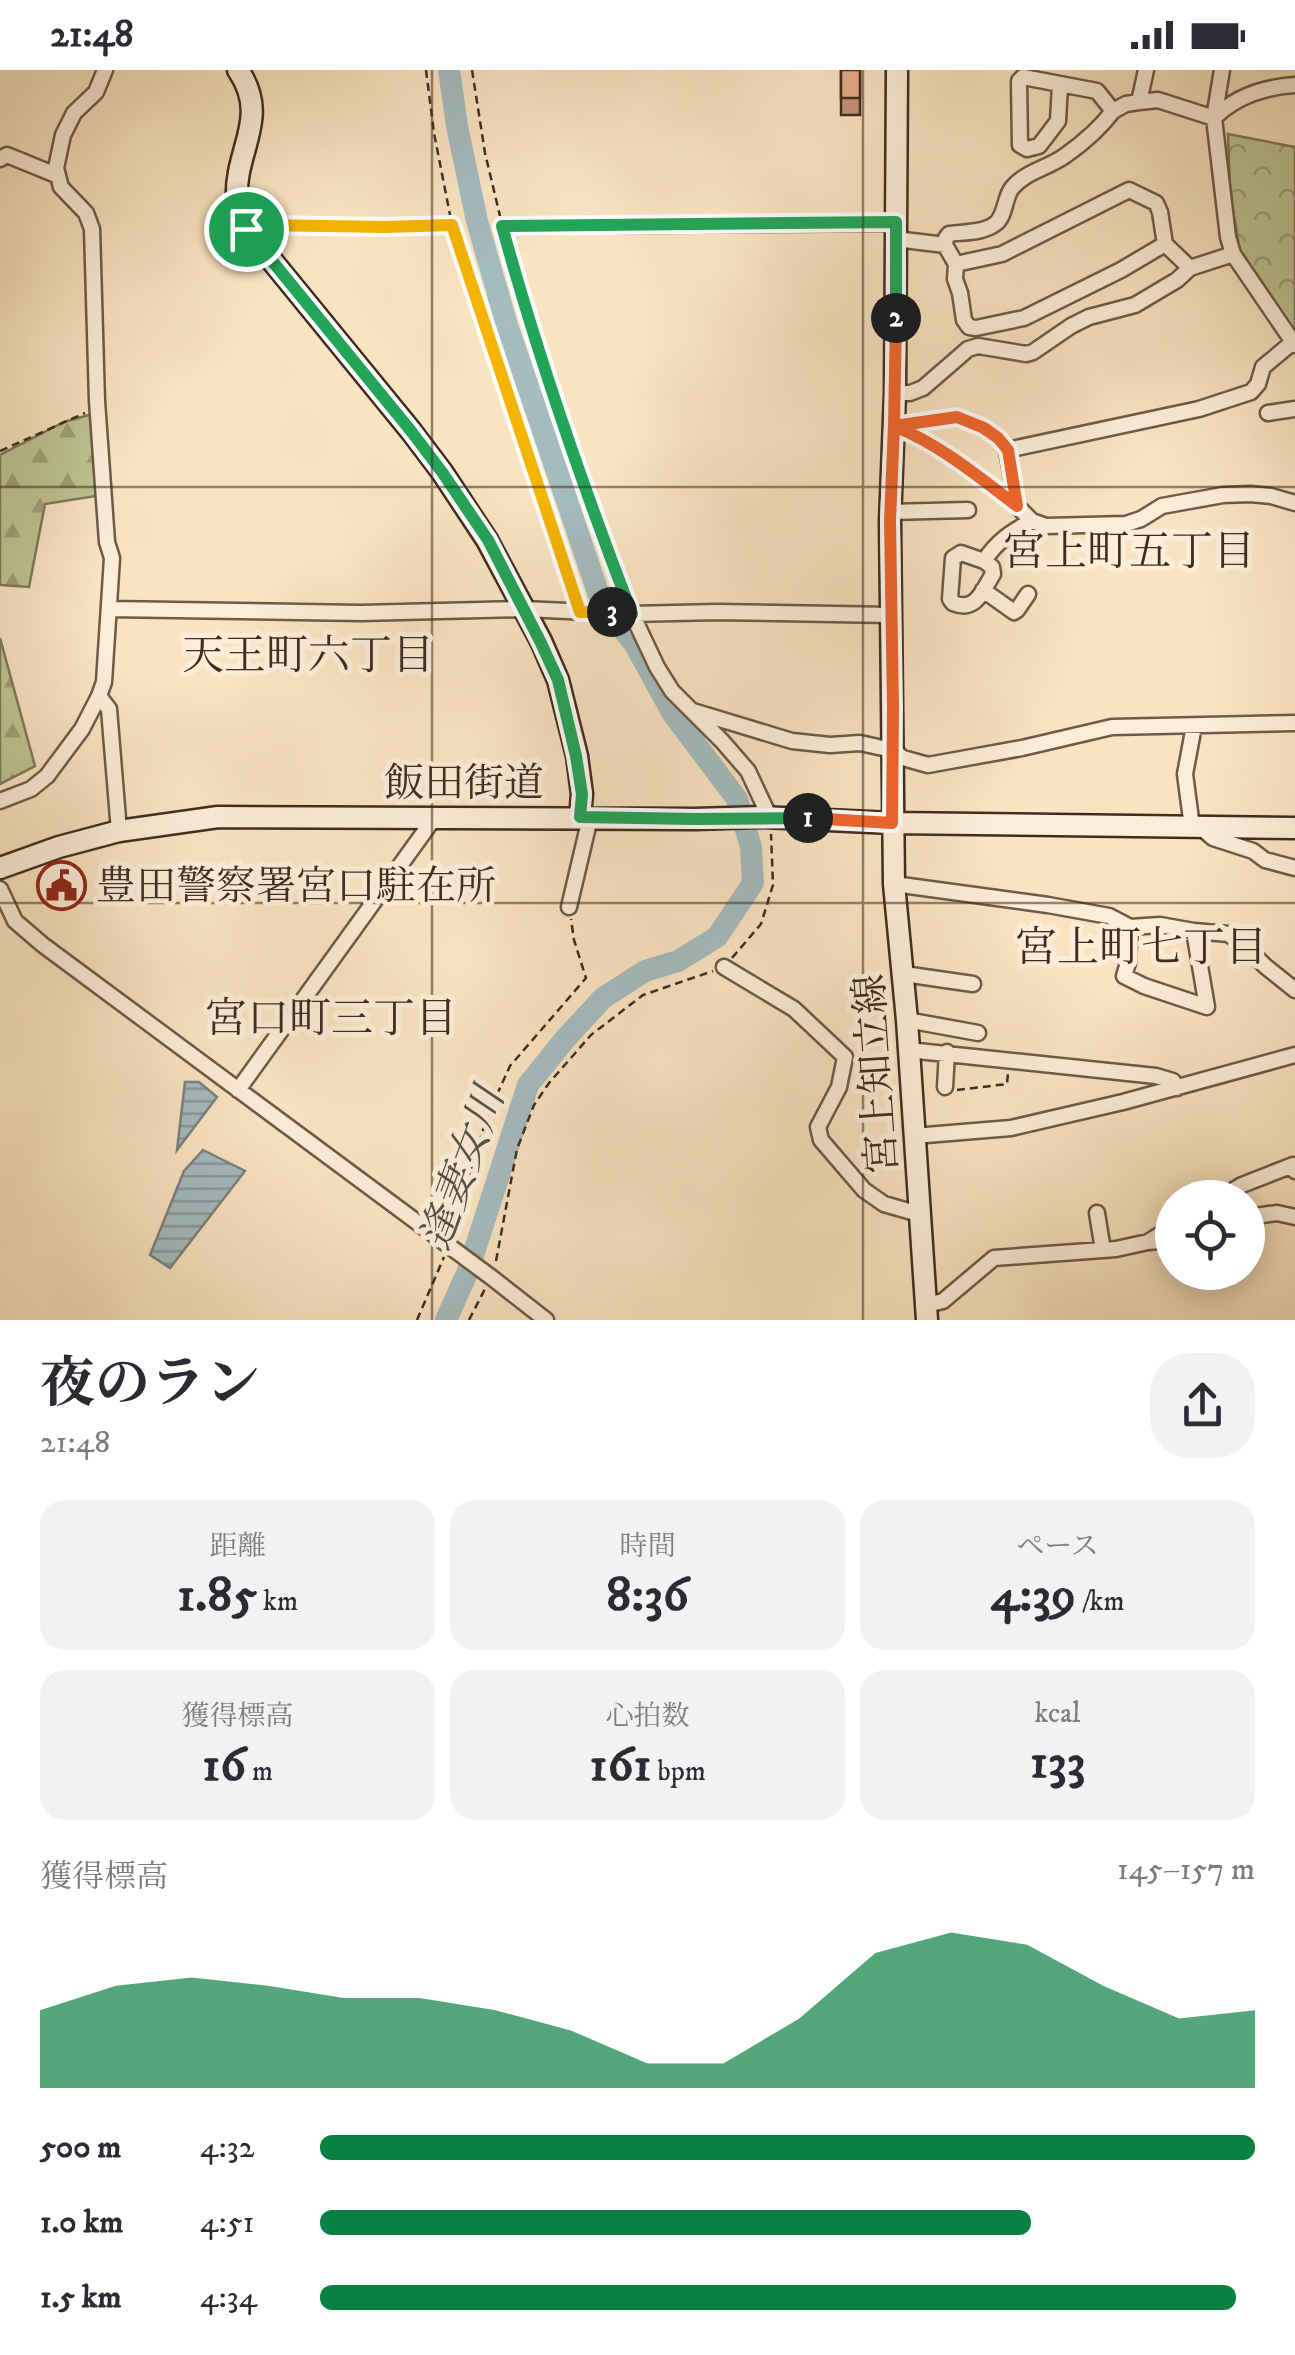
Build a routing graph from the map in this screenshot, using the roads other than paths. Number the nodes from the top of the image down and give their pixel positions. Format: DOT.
graph roads {
  1 [pos="105,70"];
  2 [pos="238,70"];
  3 [pos="897,70"];
  4 [pos="1146,70"];
  5 [pos="1222,70"];
  6 [pos="1060,85"];
  7 [pos="1295,85"];
  8 [pos="1139,102"];
  9 [pos="1113,111"];
  10 [pos="1214,118"];
  11 [pos="0,159"];
  12 [pos="56,176"];
  13 [pos="502,226"];
  14 [pos="896,231"];
  15 [pos="1165,244"];
  16 [pos="945,245"];
  17 [pos="1232,254"];
  18 [pos="956,264"];
  19 [pos="1190,268"];
  20 [pos="1294,344"];
  21 [pos="895,393"];
  22 [pos="1295,409"];
  23 [pos="1268,413"];
  24 [pos="894,426"];
  25 [pos="1008,450"];
  26 [pos="1295,503"];
  27 [pos="968,510"];
  28 [pos="890,512"];
  29 [pos="1032,521"];
  30 [pos="984,561"];
  31 [pos="983,590"];
  32 [pos="1028,594"];
  33 [pos="110,609"];
  34 [pos="524,610"];
  35 [pos="629,613"];
  36 [pos="891,615"];
  37 [pos="100,696"];
  38 [pos="693,711"];
  39 [pos="1295,723"];
  40 [pos="1194,726"];
  41 [pos="892,750"];
  42 [pos="0,800"];
  43 [pos="435,817"];
  44 [pos="585,817"];
  45 [pos="765,817"];
  46 [pos="892,823"];
  47 [pos="1196,827"];
  48 [pos="1295,828"];
  49 [pos="119,831"];
  50 [pos="0,868"];
  51 [pos="1295,868"];
  52 [pos="894,884"];
  53 [pos="0,889"];
  54 [pos="569,907"];
  55 [pos="1130,927"];
  56 [pos="1194,931"];
  57 [pos="724,967"];
  58 [pos="904,974"];
  59 [pos="973,984"];
  60 [pos="1294,987"];
  61 [pos="908,1020"];
  62 [pos="978,1033"];
  63 [pos="908,1050"];
  64 [pos="947,1052"];
  65 [pos="1294,1060"];
  66 [pos="949,1088"];
  67 [pos="1178,1088"];
  68 [pos="238,1090"];
  69 [pos="914,1136"];
  70 [pos="1295,1166"];
  71 [pos="1256,1180"];
  72 [pos="1097,1212"];
  73 [pos="919,1214"];
  74 [pos="1265,1215"];
  75 [pos="1295,1216"];
  76 [pos="1155,1238"];
  77 [pos="1155,1241"];
  78 [pos="1148,1242"];
  79 [pos="1103,1250"];
  80 [pos="927,1312"];
  81 [pos="546,1320"];
  1 -- 12 [label="street"];
  2 -- 34 [label="main road"];
  3 -- 14 [label="main road, 宮上知立線"];
  4 -- 8 [label="street"];
  5 -- 10 [label="street"];
  6 -- 9 [label="street"];
  7 -- 10 [label="street"];
  8 -- 9 [label="street"];
  8 -- 10 [label="street"];
  9 -- 16 [label="street"];
  10 -- 17 [label="street"];
  11 -- 12 [label="street"];
  12 -- 33 [label="street"];
  13 -- 14 [label="street"];
  14 -- 16 [label="street"];
  14 -- 21 [label="main road, 宮上知立線"];
  15 -- 18 [label="street"];
  15 -- 18 [label="street"];
  15 -- 19 [label="street"];
  16 -- 18 [label="street"];
  17 -- 19 [label="street"];
  17 -- 20 [label="street"];
  19 -- 21 [label="street"];
  20 -- 25 [label="street"];
  21 -- 24 [label="main road, 宮上知立線"];
  22 -- 23 [label="street"];
  24 -- 25 [label="street"];
  24 -- 28 [label="main road, 宮上知立線"];
  25 -- 29 [label="street"];
  26 -- 29 [label="street"];
  27 -- 28 [label="street"];
  28 -- 36 [label="main road, 宮上知立線"];
  29 -- 30 [label="street"];
  30 -- 31 [label="street"];
  30 -- 31 [label="street"];
  31 -- 32 [label="street"];
  33 -- 34 [label="street"];
  33 -- 37 [label="street"];
  34 -- 35 [label="street"];
  34 -- 44 [label="main road"];
  35 -- 36 [label="street"];
  35 -- 38 [label="street"];
  36 -- 41 [label="main road, 宮上知立線"];
  37 -- 42 [label="street"];
  37 -- 49 [label="street"];
  38 -- 41 [label="street"];
  38 -- 45 [label="street"];
  39 -- 40 [label="street"];
  40 -- 41 [label="street"];
  40 -- 47 [label="street"];
  41 -- 46 [label="main road, 宮上知立線"];
  43 -- 44 [label="main road, 飯田街道"];
  43 -- 49 [label="main road, 飯田街道"];
  43 -- 68 [label="street"];
  44 -- 45 [label="main road, 飯田街道"];
  44 -- 54 [label="street"];
  45 -- 46 [label="main road, 飯田街道"];
  46 -- 47 [label="main road, 飯田街道"];
  46 -- 52 [label="main road, 宮上知立線"];
  47 -- 48 [label="main road, 飯田街道"];
  47 -- 51 [label="street"];
  49 -- 50 [label="main road, 飯田街道"];
  52 -- 55 [label="street"];
  52 -- 58 [label="main road, 宮上知立線"];
  53 -- 68 [label="street"];
  55 -- 56 [label="street"];
  55 -- 56 [label="street"];
  56 -- 60 [label="street"];
  57 -- 73 [label="street"];
  58 -- 59 [label="street"];
  58 -- 61 [label="main road, 宮上知立線"];
  61 -- 62 [label="street"];
  61 -- 63 [label="main road, 宮上知立線"];
  63 -- 64 [label="street"];
  63 -- 69 [label="main road, 宮上知立線"];
  64 -- 66 [label="street"];
  64 -- 67 [label="street"];
  65 -- 67 [label="street"];
  67 -- 69 [label="street"];
  68 -- 81 [label="street"];
  69 -- 73 [label="main road, 宮上知立線"];
  70 -- 71 [label="street"];
  72 -- 79 [label="street"];
  73 -- 80 [label="main road, 宮上知立線"];
  74 -- 75 [label="street"];
  76 -- 78 [label="street"];
  77 -- 78 [label="street"];
  78 -- 79 [label="street"];
  79 -- 80 [label="street"];
}
